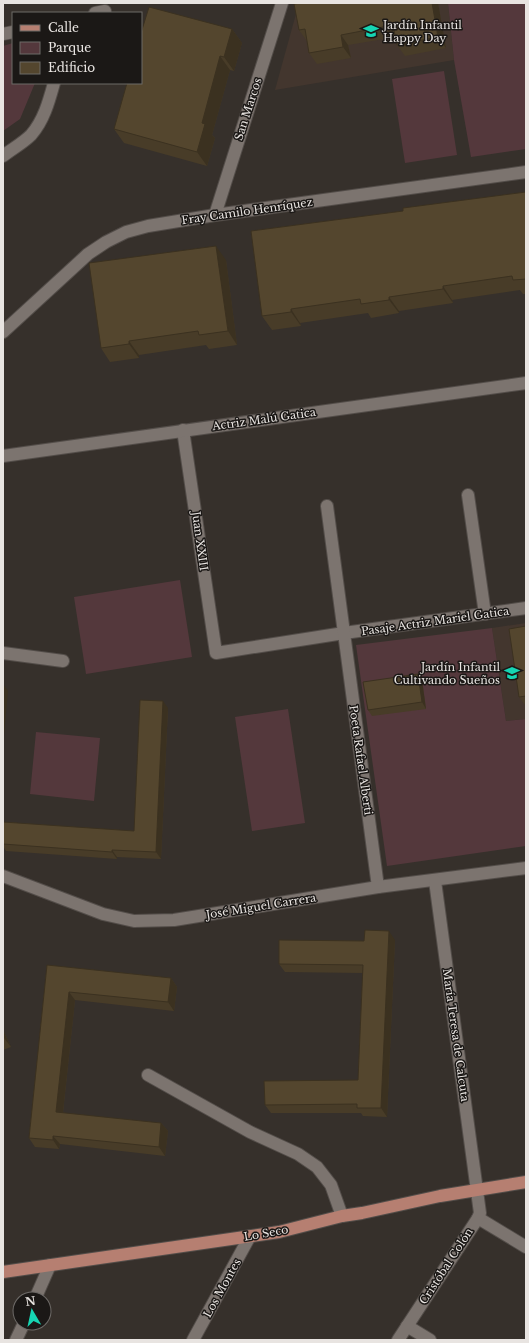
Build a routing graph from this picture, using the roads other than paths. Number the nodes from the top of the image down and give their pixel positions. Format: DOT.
graph roads {
  1 [pos="282,3"];
  2 [pos="54,84"];
  3 [pos="3,156"];
  4 [pos="526,172"];
  5 [pos="215,215"];
  6 [pos="3,332"];
  7 [pos="526,383"];
  8 [pos="183,430"];
  9 [pos="3,456"];
  10 [pos="468,495"];
  11 [pos="327,506"];
  12 [pos="526,608"];
  13 [pos="485,614"];
  14 [pos="344,633"];
  15 [pos="3,653"];
  16 [pos="216,653"];
  17 [pos="63,661"];
  18 [pos="526,868"];
  19 [pos="3,876"];
  20 [pos="435,880"];
  21 [pos="378,888"];
  22 [pos="148,1075"];
  23 [pos="526,1182"];
  24 [pos="477,1189"];
  25 [pos="342,1216"];
  26 [pos="478,1218"];
  27 [pos="250,1236"];
  28 [pos="526,1247"];
  29 [pos="50,1265"];
  30 [pos="3,1272"];
  31 [pos="38,1291"];
  32 [pos="407,1326"];
  33 [pos="193,1340"];
  34 [pos="398,1340"];
  35 [pos="430,1340"];
  1 -- 5 [label="street, San Marcos"];
  2 -- 3 [label="street"];
  4 -- 5 [label="street, Fray Camilo Henríquez"];
  5 -- 6 [label="street, Fray Camilo Henríquez"];
  7 -- 8 [label="street, Actriz Malú Gatica"];
  8 -- 9 [label="street, Actriz Malú Gatica"];
  8 -- 16 [label="street, Juan XXIII"];
  10 -- 13 [label="street"];
  11 -- 14 [label="street"];
  12 -- 13 [label="street, Pasaje Actriz Mariel Gatica"];
  13 -- 14 [label="street, Pasaje Actriz Mariel Gatica"];
  14 -- 16 [label="street, Pasaje Actriz Mariel Gatica"];
  14 -- 21 [label="street, Poeta Rafael Alberti"];
  15 -- 17 [label="street"];
  18 -- 20 [label="street, José Miguel Carrera"];
  19 -- 21 [label="street, José Miguel Carrera"];
  20 -- 21 [label="street, José Miguel Carrera"];
  20 -- 24 [label="street, María Teresa de Calcuta"];
  22 -- 25 [label="street"];
  23 -- 24 [label="main road, Lo Seco"];
  24 -- 25 [label="main road, Lo Seco"];
  24 -- 26 [label="street, Cristóbal Colón"];
  25 -- 27 [label="main road, Lo Seco"];
  26 -- 28 [label="street"];
  26 -- 32 [label="street, Cristóbal Colón"];
  27 -- 29 [label="main road, Lo Seco"];
  27 -- 33 [label="street, Los Montes"];
  29 -- 30 [label="main road, Lo Seco"];
  29 -- 31 [label="street"];
  32 -- 34 [label="street, Cristóbal Colón"];
  32 -- 35 [label="street"];
}
